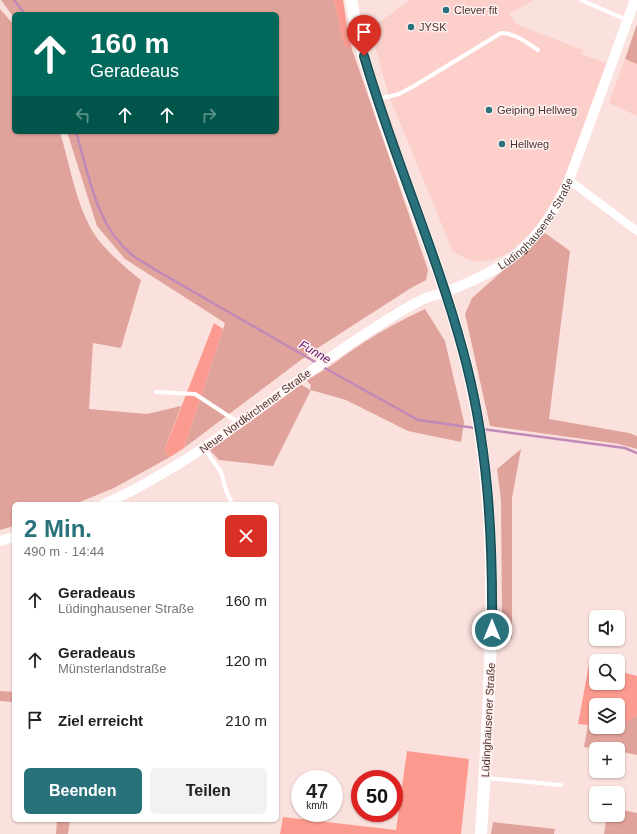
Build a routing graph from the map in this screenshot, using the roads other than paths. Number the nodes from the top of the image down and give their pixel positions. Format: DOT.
graph roads {
  1 [pos="351,0"];
  2 [pos="581,0"];
  3 [pos="635,0"];
  4 [pos="628,21"];
  5 [pos="538,50"];
  6 [pos="377,100"];
  7 [pos="569,180"];
  8 [pos="637,231"];
  9 [pos="445,292"];
  10 [pos="156,392"];
  11 [pos="240,424"];
  12 [pos="204,448"];
  13 [pos="108,502"];
  14 [pos="231,502"];
  15 [pos="12,538"];
  16 [pos="0,541"];
  17 [pos="485,778"];
  18 [pos="561,785"];
  19 [pos="481,834"];
  1 -- 6 [label="main road"];
  2 -- 4 [label="lane"];
  3 -- 4 [label="street, Lüdinghausener Straße"];
  4 -- 7 [label="street, Lüdinghausener Straße"];
  5 -- 6 [label="lane"];
  6 -- 9 [label="main road"];
  7 -- 8 [label="street"];
  7 -- 9 [label="street, Lüdinghausener Straße"];
  9 -- 11 [label="street, Neue Nordkirchener Straße"];
  9 -- 17 [label="main road, Lüdinghausener Straße"];
  10 -- 11 [label="lane"];
  11 -- 12 [label="street, Neue Nordkirchener Straße"];
  12 -- 13 [label="street, Neue Nordkirchener Straße"];
  12 -- 14 [label="lane"];
  15 -- 16 [label="street"];
  17 -- 18 [label="lane"];
  17 -- 19 [label="main road, Lüdinghausener Straße"];
}
